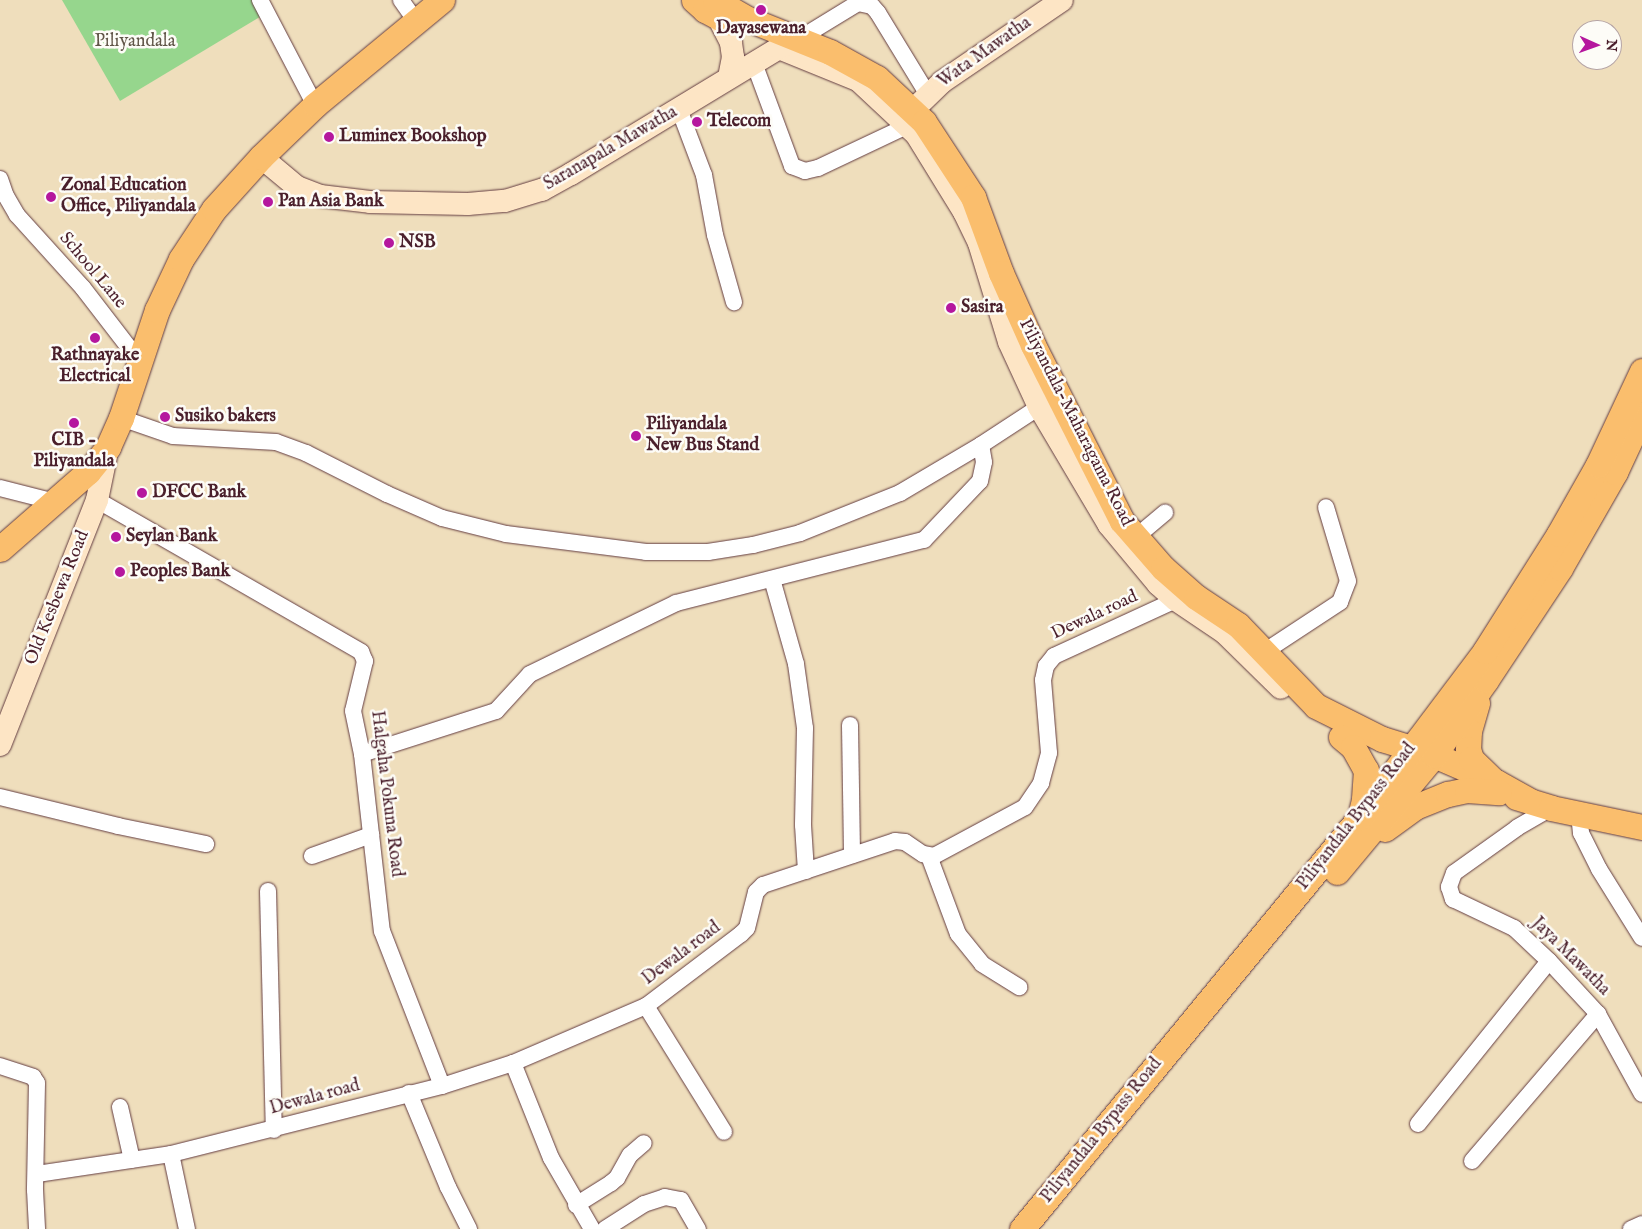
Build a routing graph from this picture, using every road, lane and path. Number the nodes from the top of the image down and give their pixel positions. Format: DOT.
graph roads {
  1 [pos="260,0"];
  2 [pos="402,0"];
  3 [pos="442,0"];
  4 [pos="694,0"];
  5 [pos="1062,0"];
  6 [pos="860,2"];
  7 [pos="717,8"];
  8 [pos="417,23"];
  9 [pos="789,43"];
  10 [pos="754,63"];
  11 [pos="729,78"];
  12 [pos="315,105"];
  13 [pos="679,109"];
  14 [pos="916,111"];
  15 [pos="261,157"];
  16 [pos="0,179"];
  17 [pos="734,302"];
  18 [pos="140,362"];
  19 [pos="1642,371"];
  20 [pos="1049,403"];
  21 [pos="1642,414"];
  22 [pos="121,418"];
  23 [pos="981,445"];
  24 [pos="108,447"];
  25 [pos="0,488"];
  26 [pos="97,500"];
  27 [pos="55,502"];
  28 [pos="1326,506"];
  29 [pos="1165,513"];
  30 [pos="1136,537"];
  31 [pos="0,549"];
  32 [pos="772,578"];
  33 [pos="1181,594"];
  34 [pos="1264,652"];
  35 [pos="1486,680"];
  36 [pos="1281,688"];
  37 [pos="1449,697"];
  38 [pos="850,726"];
  39 [pos="1340,727"];
  40 [pos="0,745"];
  41 [pos="362,754"];
  42 [pos="1418,758"];
  43 [pos="1498,787"];
  44 [pos="0,797"];
  45 [pos="1540,805"];
  46 [pos="1579,814"];
  47 [pos="1360,817"];
  48 [pos="1642,826"];
  49 [pos="371,835"];
  50 [pos="206,844"];
  51 [pos="1353,853"];
  52 [pos="312,856"];
  53 [pos="852,856"];
  54 [pos="929,856"];
  55 [pos="806,871"];
  56 [pos="268,892"];
  57 [pos="1642,938"];
  58 [pos="1549,961"];
  59 [pos="1019,987"];
  60 [pos="646,1006"];
  61 [pos="1598,1014"];
  62 [pos="513,1063"];
  63 [pos="0,1066"];
  64 [pos="442,1086"];
  65 [pos="409,1094"];
  66 [pos="1642,1094"];
  67 [pos="120,1107"];
  68 [pos="1418,1124"];
  69 [pos="274,1130"];
  70 [pos="724,1132"];
  71 [pos="644,1143"];
  72 [pos="170,1154"];
  73 [pos="132,1160"];
  74 [pos="1472,1161"];
  75 [pos="37,1174"];
  76 [pos="576,1205"];
  77 [pos="1642,1224"];
  78 [pos="37,1229"];
  79 [pos="187,1229"];
  80 [pos="469,1229"];
  81 [pos="592,1229"];
  82 [pos="605,1229"];
  83 [pos="698,1229"];
  84 [pos="1022,1229"];
  85 [pos="1042,1229"];
  86 [pos="1631,1229"];
  1 -- 12 [label="street"];
  2 -- 8 [label="street"];
  3 -- 8 [label="main road"];
  4 -- 7 [label="main road, Piliyandala-Maharagama Road"];
  5 -- 14 [label="street, Wata Mawatha"];
  6 -- 9 [label="street"];
  6 -- 14 [label="street"];
  7 -- 9 [label="main road, Piliyandala-Maharagama Road"];
  7 -- 11 [label="street"];
  8 -- 12 [label="main road"];
  9 -- 10 [label="street, Saranapala Mawatha"];
  9 -- 14 [label="main road, Piliyandala-Maharagama Road"];
  10 -- 11 [label="street, Saranapala Mawatha"];
  10 -- 14 [label="street"];
  11 -- 13 [label="street, Saranapala Mawatha"];
  12 -- 15 [label="main road"];
  13 -- 15 [label="street, Saranapala Mawatha"];
  13 -- 17 [label="street"];
  14 -- 20 [label="main road, Piliyandala-Maharagama Road"];
  15 -- 18 [label="main road"];
  16 -- 18 [label="street, School Lane"];
  18 -- 22 [label="main road"];
  19 -- 37 [label="main road, Piliyandala Bypass Road"];
  20 -- 23 [label="street"];
  20 -- 30 [label="main road, Piliyandala-Maharagama Road"];
  20 -- 33 [label="street, Piliyandala-Maharagama Road"];
  21 -- 35 [label="main road, Piliyandala Bypass Road"];
  22 -- 23 [label="street"];
  22 -- 24 [label="main road"];
  23 -- 32 [label="street"];
  24 -- 26 [label="street, Old Kesbewa Road"];
  24 -- 27 [label="main road"];
  25 -- 27 [label="street"];
  26 -- 40 [label="street, Old Kesbewa Road"];
  26 -- 41 [label="street, Halgaha Pokuna Road"];
  27 -- 31 [label="main road"];
  28 -- 34 [label="street"];
  29 -- 30 [label="street"];
  30 -- 33 [label="main road, Piliyandala-Maharagama Road"];
  32 -- 41 [label="street"];
  32 -- 55 [label="street"];
  33 -- 34 [label="main road, Piliyandala-Maharagama Road"];
  33 -- 36 [label="street, Piliyandala-Maharagama Road"];
  33 -- 54 [label="street, Dewala road"];
  34 -- 39 [label="main road, Piliyandala-Maharagama Road"];
  35 -- 42 [label="main road, Piliyandala Bypass Road"];
  35 -- 43 [label="main road"];
  36 -- 39 [label="main road, Piliyandala-Maharagama Road"];
  37 -- 39 [label="main road"];
  37 -- 42 [label="main road, Piliyandala Bypass Road"];
  38 -- 53 [label="street"];
  39 -- 42 [label="main road, Piliyandala-Maharagama Road"];
  39 -- 47 [label="main road"];
  41 -- 49 [label="street, Halgaha Pokuna Road"];
  42 -- 43 [label="main road, Piliyandala-Maharagama Road"];
  42 -- 47 [label="main road, Piliyandala Bypass Road"];
  42 -- 51 [label="main road, Piliyandala Bypass Road"];
  43 -- 45 [label="main road, Piliyandala-Maharagama Road"];
  43 -- 51 [label="main road"];
  44 -- 50 [label="street"];
  45 -- 46 [label="main road, Piliyandala-Maharagama Road"];
  45 -- 58 [label="street, Jaya Mawatha"];
  46 -- 48 [label="main road, Piliyandala-Maharagama Road"];
  46 -- 57 [label="street"];
  47 -- 84 [label="main road, Piliyandala Bypass Road"];
  49 -- 52 [label="street"];
  49 -- 64 [label="street, Halgaha Pokuna Road"];
  51 -- 85 [label="main road, Piliyandala Bypass Road"];
  53 -- 54 [label="street, Dewala road"];
  53 -- 55 [label="street, Dewala road"];
  54 -- 59 [label="street"];
  55 -- 60 [label="street, Dewala road"];
  56 -- 69 [label="street"];
  58 -- 61 [label="street, Jaya Mawatha"];
  58 -- 68 [label="street"];
  60 -- 62 [label="street, Dewala road"];
  60 -- 70 [label="street"];
  61 -- 66 [label="street, Jaya Mawatha"];
  61 -- 74 [label="street"];
  62 -- 64 [label="street, Dewala road"];
  62 -- 76 [label="street"];
  63 -- 75 [label="street"];
  64 -- 65 [label="street, Dewala road"];
  65 -- 69 [label="street, Dewala road"];
  65 -- 80 [label="street"];
  67 -- 73 [label="street"];
  69 -- 72 [label="street, Dewala road"];
  71 -- 76 [label="street"];
  72 -- 73 [label="street, Dewala road"];
  72 -- 79 [label="street"];
  73 -- 75 [label="street, Dewala road"];
  75 -- 78 [label="street"];
  76 -- 81 [label="street"];
  77 -- 86 [label="street"];
  82 -- 83 [label="street"];
}
